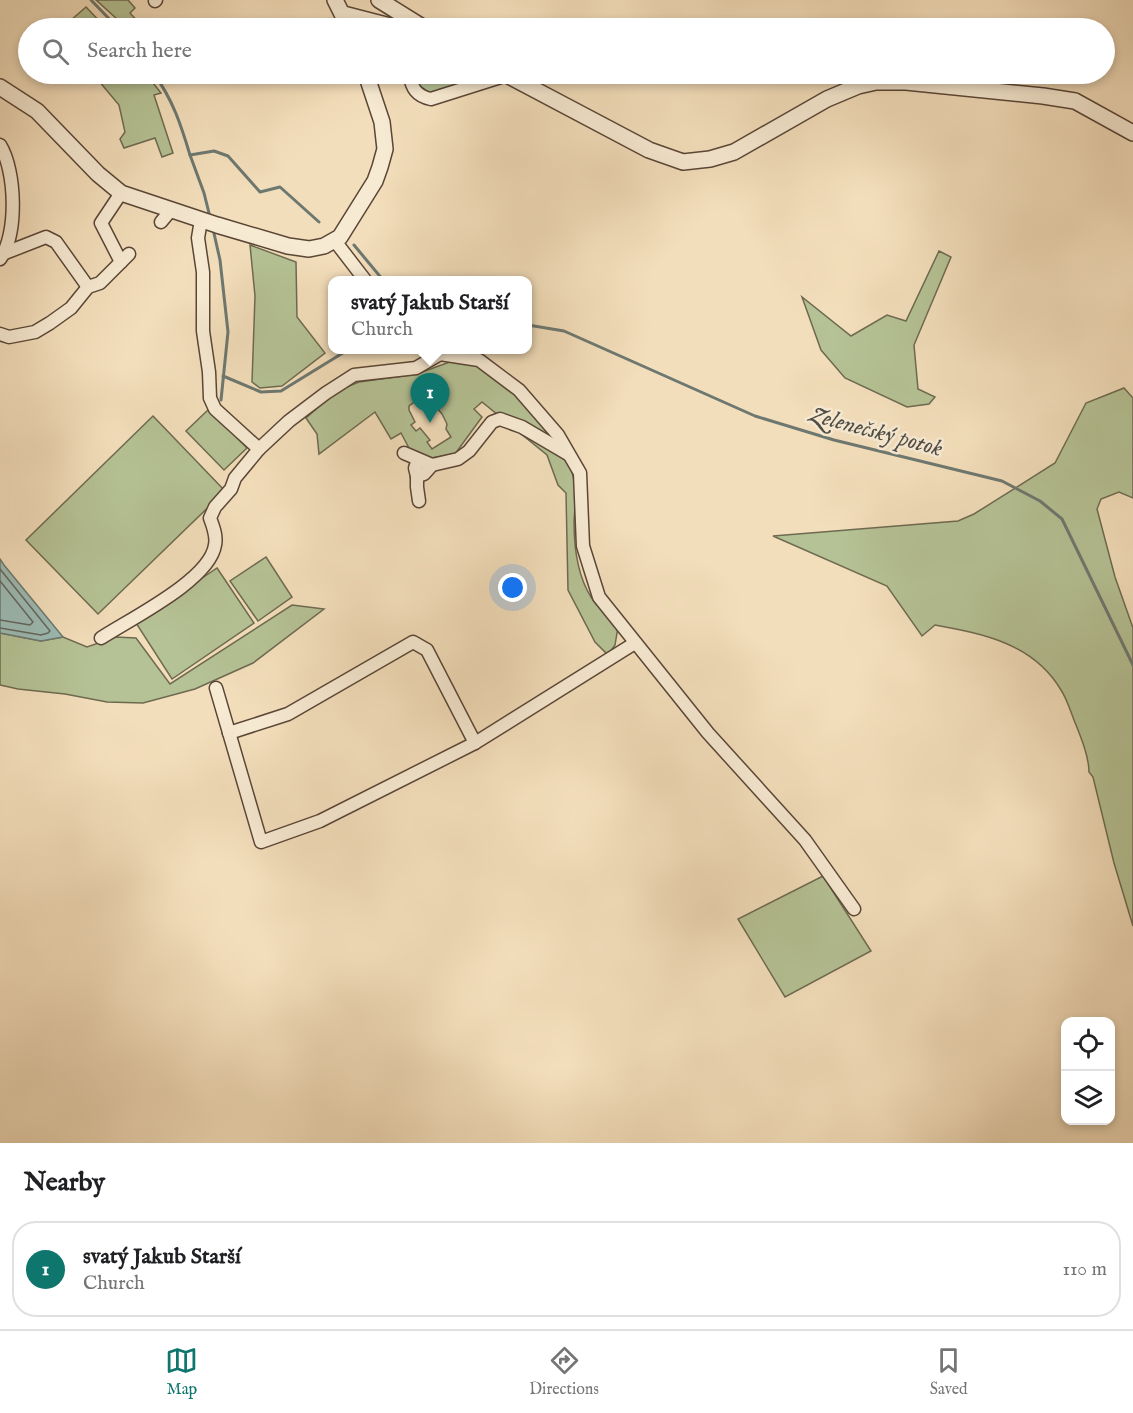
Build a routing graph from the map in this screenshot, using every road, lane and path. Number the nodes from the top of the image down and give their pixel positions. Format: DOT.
graph roads {
  1 [pos="379,0"];
  2 [pos="339,6"];
  3 [pos="381,18"];
  4 [pos="396,18"];
  5 [pos="369,84"];
  6 [pos="413,84"];
  7 [pos="476,84"];
  8 [pos="525,84"];
  9 [pos="869,84"];
  10 [pos="927,84"];
  11 [pos="0,87"];
  12 [pos="1133,133"];
  13 [pos="0,145"];
  14 [pos="121,193"];
  15 [pos="171,210"];
  16 [pos="160,222"];
  17 [pos="208,222"];
  18 [pos="335,241"];
  19 [pos="2,256"];
  20 [pos="362,276"];
  21 [pos="88,287"];
  22 [pos="0,334"];
  23 [pos="434,354"];
  24 [pos="448,354"];
  25 [pos="259,449"];
  26 [pos="404,453"];
  27 [pos="569,454"];
  28 [pos="418,459"];
  29 [pos="432,465"];
  30 [pos="417,476"];
  31 [pos="419,501"];
  32 [pos="101,638"];
  33 [pos="635,643"];
  34 [pos="216,688"];
  35 [pos="229,734"];
  36 [pos="475,743"];
  37 [pos="854,909"];
  1 -- 4 [label="street"];
  2 -- 3 [label="street"];
  5 -- 18 [label="street"];
  6 -- 7 [label="street"];
  8 -- 9 [label="street"];
  10 -- 12 [label="street"];
  11 -- 14 [label="street"];
  13 -- 19 [label="street"];
  14 -- 15 [label="street"];
  14 -- 21 [label="street"];
  15 -- 16 [label="street"];
  15 -- 17 [label="street"];
  17 -- 18 [label="street"];
  17 -- 25 [label="street"];
  18 -- 20 [label="street"];
  19 -- 21 [label="street"];
  21 -- 22 [label="street"];
  23 -- 25 [label="street"];
  24 -- 27 [label="street"];
  25 -- 32 [label="street"];
  26 -- 28 [label="street"];
  27 -- 29 [label="street"];
  27 -- 33 [label="street"];
  28 -- 29 [label="street"];
  28 -- 30 [label="street"];
  29 -- 30 [label="street"];
  30 -- 31 [label="street"];
  33 -- 36 [label="street"];
  33 -- 37 [label="street"];
  34 -- 35 [label="street"];
  35 -- 36 [label="street"];
  35 -- 36 [label="street"];
}
